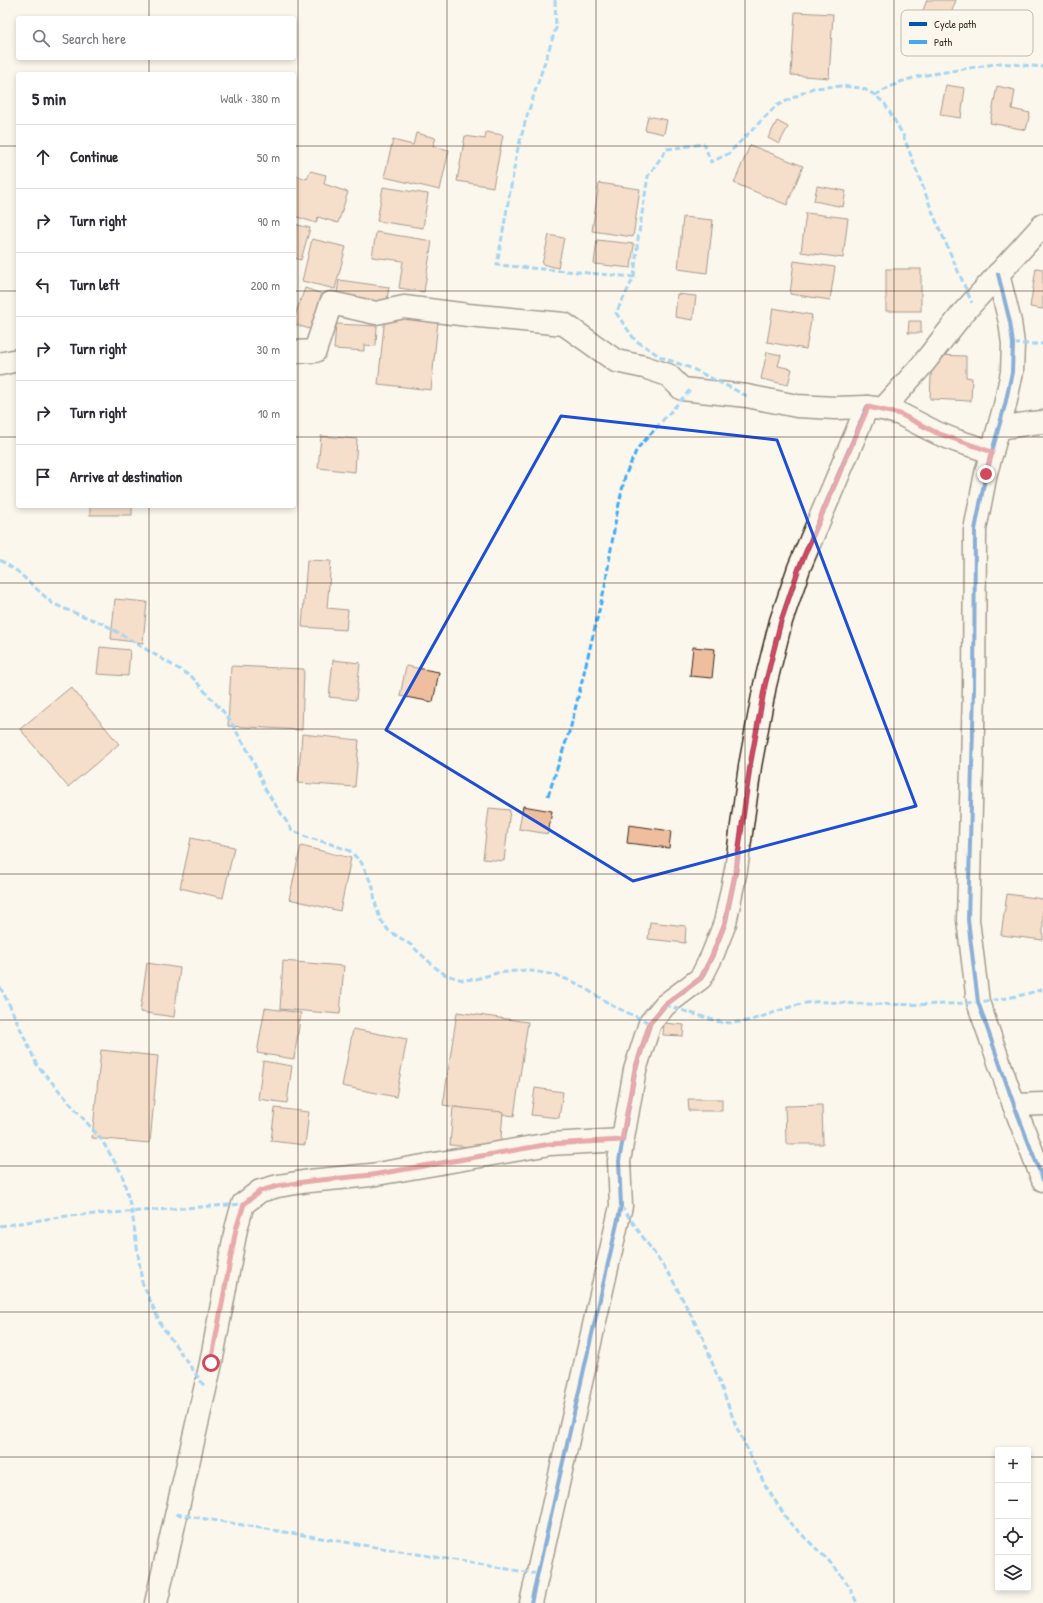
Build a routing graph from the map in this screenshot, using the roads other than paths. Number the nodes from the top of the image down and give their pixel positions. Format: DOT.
graph roads {
  1 [pos="1043,225"];
  2 [pos="998,274"];
  3 [pos="296,352"];
  4 [pos="16,360"];
  5 [pos="0,364"];
  6 [pos="875,408"];
  7 [pos="1043,422"];
  8 [pos="999,428"];
  9 [pos="992,452"];
  10 [pos="1014,1104"];
  11 [pos="1043,1104"];
  12 [pos="622,1140"];
  13 [pos="1043,1180"];
  14 [pos="156,1603"];
  15 [pos="531,1603"];
  1 -- 2 [label="street"];
  2 -- 6 [label="street"];
  2 -- 8 [label="street"];
  3 -- 6 [label="street"];
  4 -- 5 [label="street"];
  6 -- 9 [label="street"];
  6 -- 12 [label="street"];
  7 -- 8 [label="street"];
  8 -- 9 [label="street"];
  9 -- 10 [label="street"];
  10 -- 11 [label="street"];
  10 -- 13 [label="street"];
  12 -- 14 [label="street"];
  12 -- 15 [label="street"];
}
